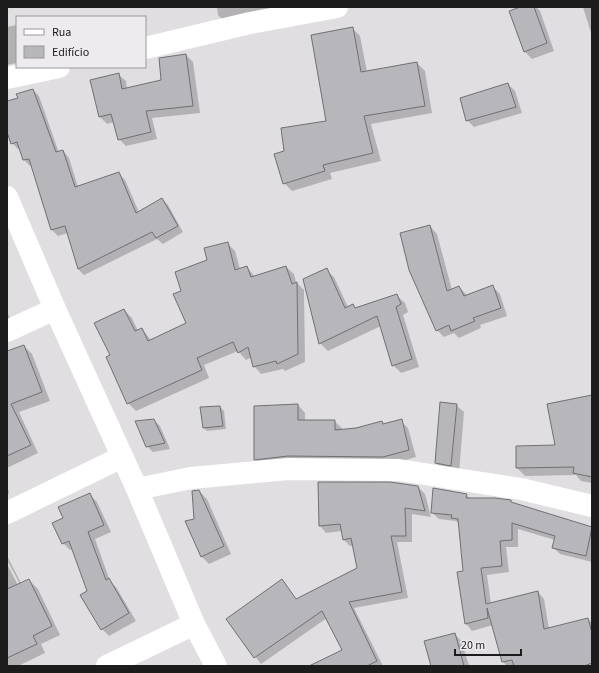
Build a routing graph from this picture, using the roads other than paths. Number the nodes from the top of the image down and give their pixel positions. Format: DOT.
graph roads {
  1 [pos="337,7"];
  2 [pos="146,48"];
  3 [pos="54,68"];
  4 [pos="7,78"];
  5 [pos="7,197"];
  6 [pos="55,309"];
  7 [pos="7,331"];
  8 [pos="122,457"];
  9 [pos="137,489"];
  10 [pos="592,506"];
  11 [pos="7,513"];
  12 [pos="194,624"];
  13 [pos="107,666"];
  14 [pos="216,666"];
  1 -- 2 [label="street"];
  3 -- 4 [label="street"];
  5 -- 6 [label="street"];
  6 -- 7 [label="street"];
  6 -- 8 [label="street"];
  8 -- 9 [label="street"];
  8 -- 11 [label="street"];
  9 -- 10 [label="street"];
  9 -- 12 [label="street"];
  12 -- 13 [label="street"];
  12 -- 14 [label="street"];
}
